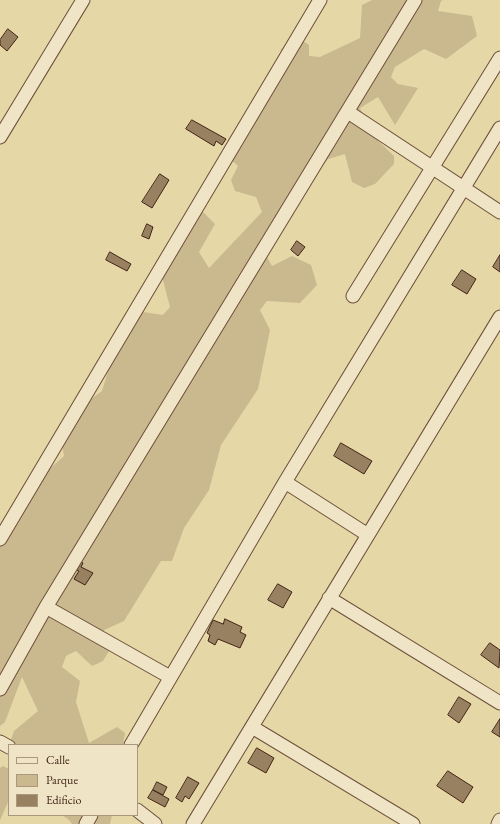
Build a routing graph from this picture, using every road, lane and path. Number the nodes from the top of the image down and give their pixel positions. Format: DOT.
graph roads {
  1 [pos="83,0"];
  2 [pos="320,0"];
  3 [pos="415,0"];
  4 [pos="500,58"];
  5 [pos="348,112"];
  6 [pos="500,128"];
  7 [pos="0,138"];
  8 [pos="432,168"];
  9 [pos="463,188"];
  10 [pos="500,212"];
  11 [pos="353,296"];
  12 [pos="500,316"];
  13 [pos="496,332"];
  14 [pos="285,482"];
  15 [pos="368,535"];
  16 [pos="0,539"];
  17 [pos="329,598"];
  18 [pos="46,607"];
  19 [pos="170,677"];
  20 [pos="0,689"];
  21 [pos="500,703"];
  22 [pos="252,727"];
  23 [pos="132,744"];
  24 [pos="138,811"];
  25 [pos="500,820"];
  26 [pos="155,824"];
  27 [pos="193,824"];
  28 [pos="413,824"];
  29 [pos="498,824"];
  1 -- 7 [label="street"];
  2 -- 16 [label="street"];
  3 -- 5 [label="street"];
  4 -- 8 [label="street"];
  5 -- 8 [label="street"];
  5 -- 18 [label="street"];
  6 -- 9 [label="street"];
  8 -- 9 [label="street"];
  8 -- 11 [label="street"];
  9 -- 10 [label="street"];
  9 -- 14 [label="street"];
  12 -- 13 [label="street"];
  13 -- 15 [label="street"];
  14 -- 15 [label="street"];
  14 -- 19 [label="street"];
  15 -- 17 [label="street"];
  17 -- 21 [label="street"];
  17 -- 22 [label="street"];
  18 -- 19 [label="street"];
  18 -- 20 [label="street"];
  19 -- 23 [label="street"];
  22 -- 27 [label="street"];
  22 -- 28 [label="street"];
  24 -- 26 [label="street"];
  25 -- 29 [label="street"];
}
